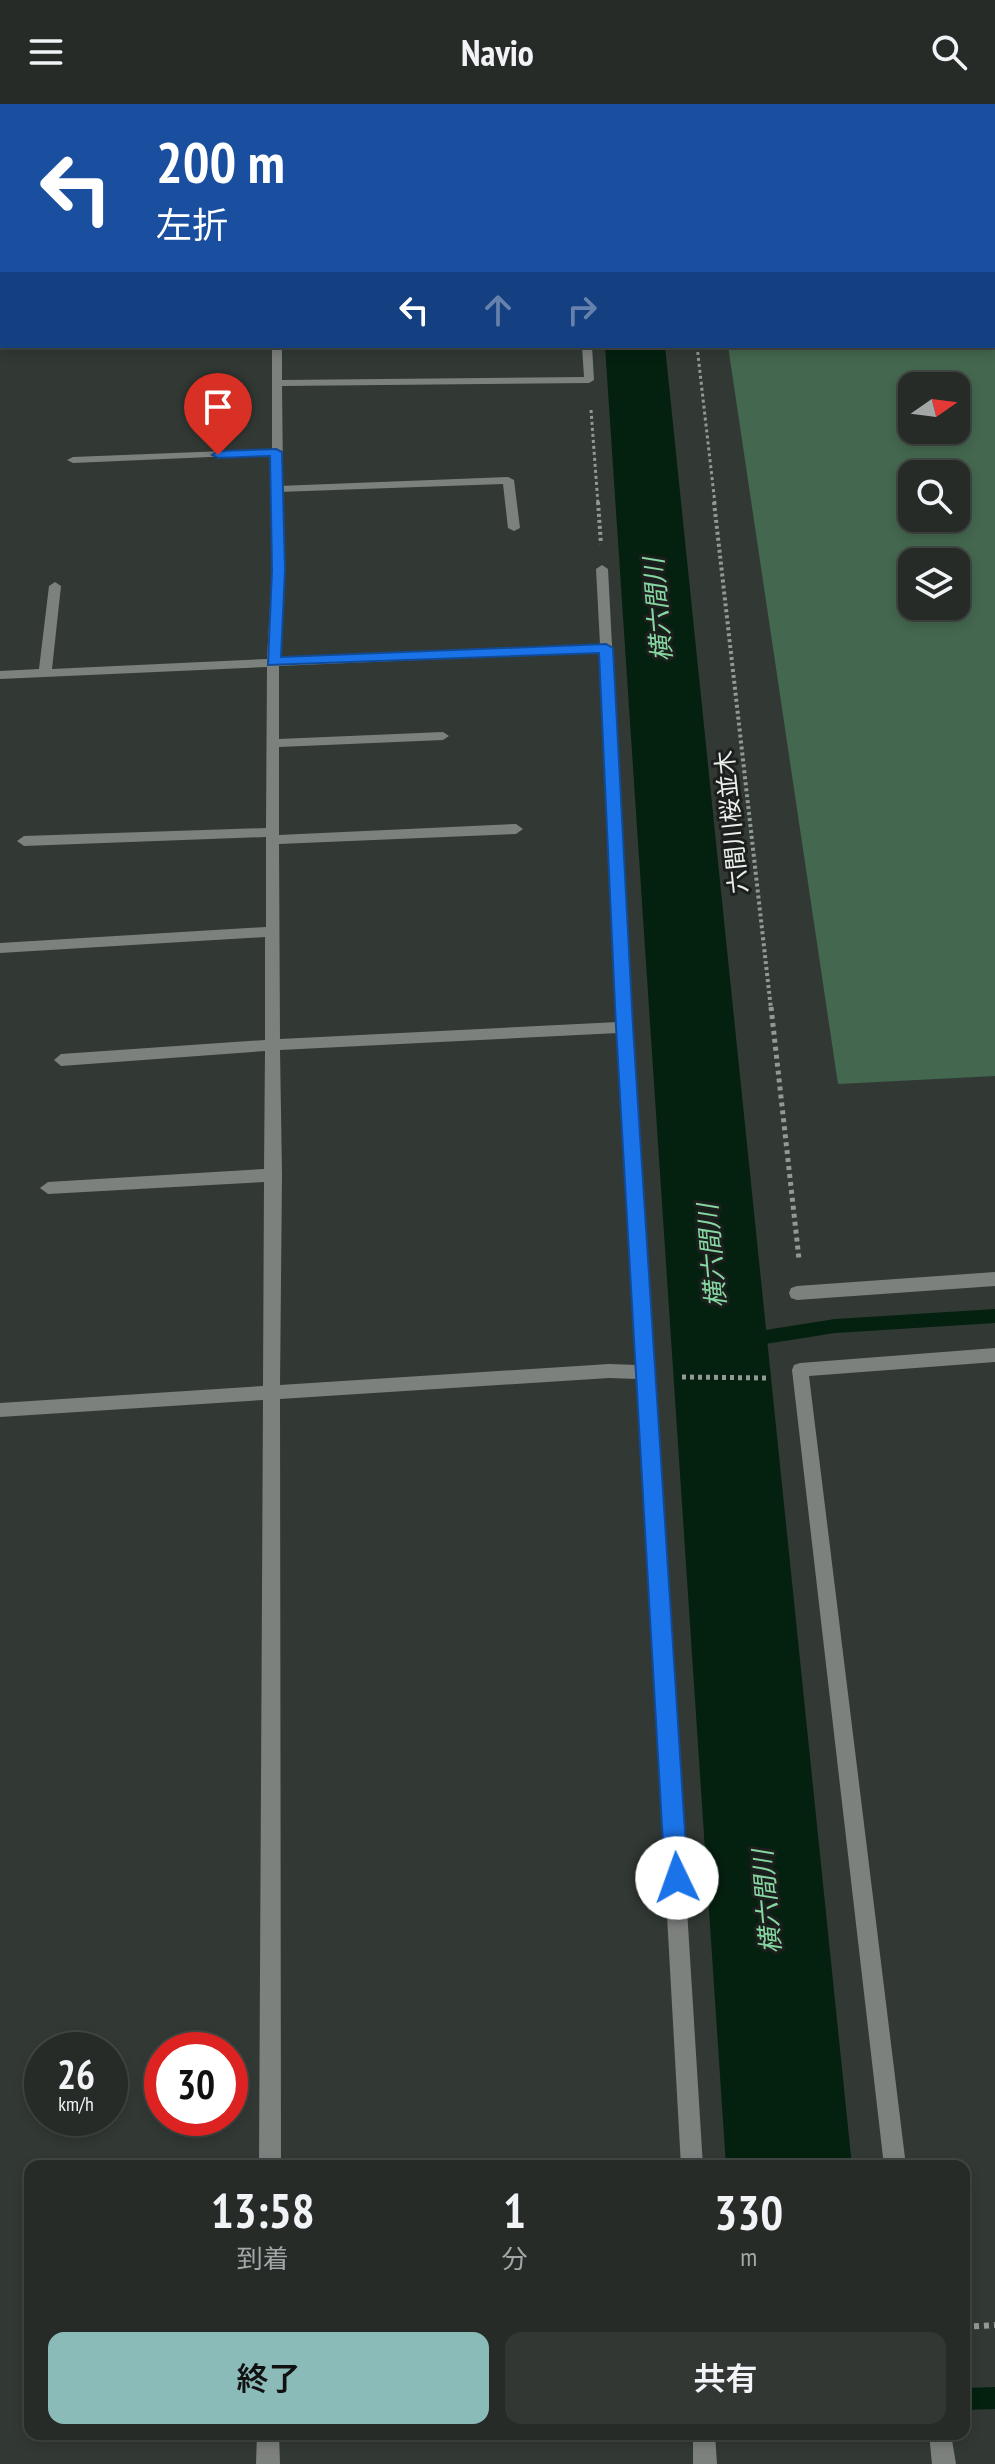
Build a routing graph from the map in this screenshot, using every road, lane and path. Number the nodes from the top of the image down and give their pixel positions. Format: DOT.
graph roads {
  1 [pos="277,348"];
  2 [pos="587,348"];
  3 [pos="697,348"];
  4 [pos="589,380"];
  5 [pos="276,383"];
  6 [pos="276,452"];
  7 [pos="73,460"];
  8 [pos="278,489"];
  9 [pos="514,528"];
  10 [pos="602,569"];
  11 [pos="55,586"];
  12 [pos="606,648"];
  13 [pos="273,662"];
  14 [pos="45,673"];
  15 [pos="0,675"];
  16 [pos="443,736"];
  17 [pos="273,743"];
  18 [pos="516,829"];
  19 [pos="274,836"];
  20 [pos="24,841"];
  21 [pos="274,932"];
  22 [pos="0,948"];
  23 [pos="625,1027"];
  24 [pos="275,1045"];
  25 [pos="61,1060"];
  26 [pos="274,1175"];
  27 [pos="48,1188"];
  28 [pos="995,1279"];
  29 [pos="797,1293"];
  30 [pos="995,1355"];
  31 [pos="647,1374"];
  32 [pos="801,1378"];
  33 [pos="273,1393"];
  34 [pos="0,1410"];
  35 [pos="270,2160"];
  36 [pos="692,2160"];
  37 [pos="894,2160"];
  38 [pos="995,2325"];
  39 [pos="970,2327"];
  40 [pos="268,2440"];
  41 [pos="704,2440"];
  42 [pos="941,2440"];
  43 [pos="268,2464"];
  44 [pos="705,2464"];
  45 [pos="944,2464"];
  1 -- 5 [label="street"];
  2 -- 4 [label="street"];
  3 -- 29 [label="path, 六間川桜並木"];
  4 -- 5 [label="street"];
  4 -- 10 [label="path"];
  5 -- 6 [label="street"];
  6 -- 7 [label="street"];
  6 -- 8 [label="street"];
  8 -- 9 [label="street"];
  8 -- 13 [label="street"];
  10 -- 12 [label="street"];
  11 -- 14 [label="street"];
  12 -- 13 [label="street"];
  12 -- 23 [label="street"];
  13 -- 14 [label="street"];
  13 -- 17 [label="street"];
  14 -- 15 [label="street"];
  16 -- 17 [label="street"];
  17 -- 19 [label="street"];
  18 -- 19 [label="street"];
  19 -- 20 [label="street"];
  19 -- 21 [label="street"];
  21 -- 22 [label="street"];
  21 -- 24 [label="street"];
  23 -- 24 [label="street"];
  23 -- 31 [label="street"];
  24 -- 25 [label="street"];
  24 -- 26 [label="street"];
  26 -- 27 [label="street"];
  26 -- 33 [label="street"];
  28 -- 29 [label="street"];
  30 -- 32 [label="street"];
  31 -- 32 [label="path"];
  31 -- 33 [label="street"];
  31 -- 36 [label="street"];
  32 -- 37 [label="street"];
  33 -- 34 [label="street"];
  33 -- 35 [label="street"];
  38 -- 39 [label="path"];
  40 -- 43 [label="street"];
  41 -- 44 [label="street"];
  42 -- 45 [label="street"];
}
